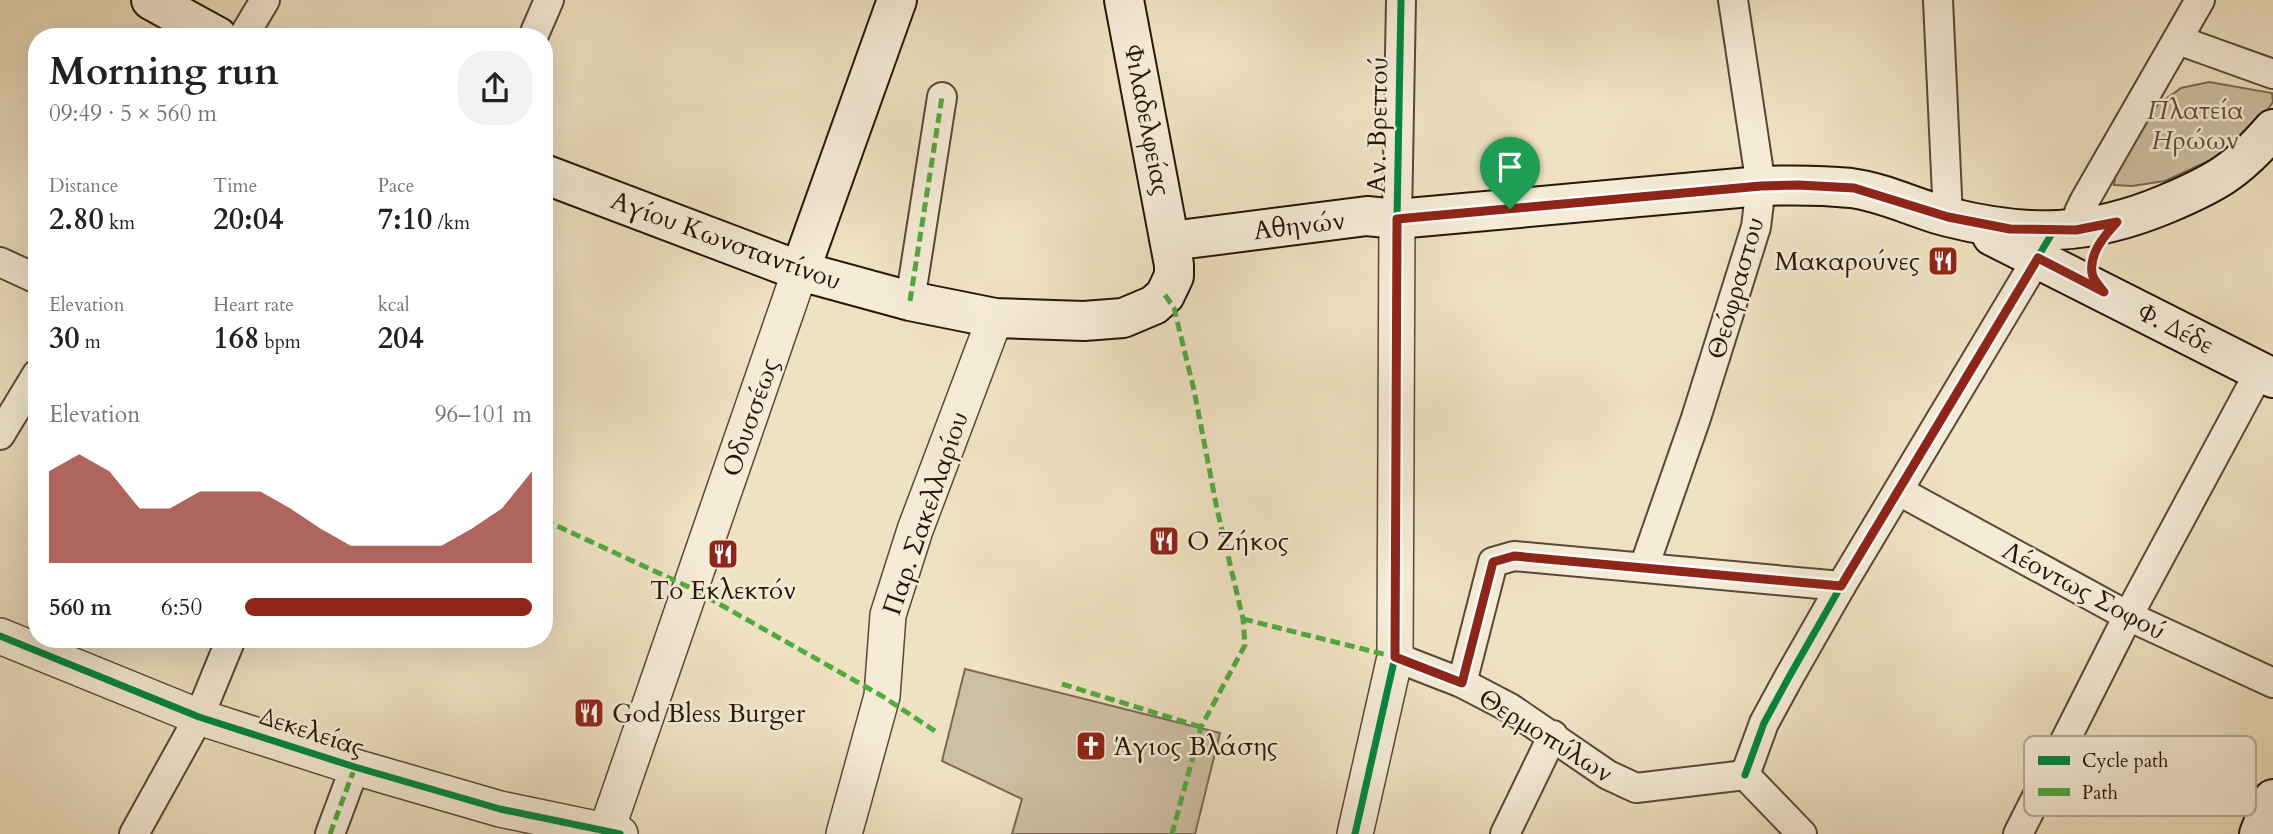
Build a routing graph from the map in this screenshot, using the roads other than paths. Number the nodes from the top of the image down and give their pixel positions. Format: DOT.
graph roads {
  1 [pos="151,0"];
  2 [pos="265,0"];
  3 [pos="548,0"];
  4 [pos="897,0"];
  5 [pos="1124,0"];
  6 [pos="1401,0"];
  7 [pos="1734,0"];
  8 [pos="1938,0"];
  9 [pos="2200,0"];
  10 [pos="202,28"];
  11 [pos="248,28"];
  12 [pos="537,28"];
  13 [pos="2178,40"];
  14 [pos="2273,74"];
  15 [pos="942,97"];
  16 [pos="2273,129"];
  17 [pos="553,177"];
  18 [pos="1761,186"];
  19 [pos="1948,217"];
  20 [pos="1397,219"];
  21 [pos="2117,222"];
  22 [pos="2056,240"];
  23 [pos="1171,241"];
  24 [pos="0,262"];
  25 [pos="800,271"];
  26 [pos="28,275"];
  27 [pos="2098,284"];
  28 [pos="910,301"];
  29 [pos="995,318"];
  30 [pos="2267,375"];
  31 [pos="28,389"];
  32 [pos="0,435"];
  33 [pos="1899,491"];
  34 [pos="1644,567"];
  35 [pos="1841,586"];
  36 [pos="2128,616"];
  37 [pos="0,636"];
  38 [pos="28,647"];
  39 [pos="29,648"];
  40 [pos="227,648"];
  41 [pos="1395,657"];
  42 [pos="1462,683"];
  43 [pos="2273,683"];
  44 [pos="199,717"];
  45 [pos="1553,735"];
  46 [pos="2067,736"];
  47 [pos="355,767"];
  48 [pos="1745,775"];
  49 [pos="2273,799"];
  50 [pos="2027,816"];
  51 [pos="1789,829"];
  52 [pos="610,833"];
  53 [pos="134,834"];
  54 [pos="330,834"];
  55 [pos="844,834"];
  56 [pos="1355,834"];
  57 [pos="1505,834"];
  58 [pos="2018,834"];
  59 [pos="2259,834"];
  1 -- 10 [label="main road"];
  2 -- 11 [label="street"];
  3 -- 12 [label="street"];
  4 -- 25 [label="main road, Οδυσσέως"];
  5 -- 23 [label="main road, Φιλαδελφείας"];
  6 -- 20 [label="street, Αν. Βρεττού"];
  7 -- 18 [label="street, Θεόφραστου"];
  8 -- 19 [label="street"];
  9 -- 13 [label="street"];
  13 -- 14 [label="street"];
  13 -- 22 [label="street"];
  15 -- 28 [label="street"];
  16 -- 21 [label="main road"];
  17 -- 25 [label="main road, Αγίου Κωνσταντίνου"];
  18 -- 19 [label="main road, Αθηνών"];
  18 -- 20 [label="main road, Αθηνών"];
  18 -- 34 [label="street, Θεόφραστου"];
  19 -- 22 [label="main road, Αθηνών"];
  20 -- 23 [label="main road, Αθηνών"];
  20 -- 41 [label="street, Αν. Βρεττού"];
  21 -- 22 [label="main road"];
  21 -- 27 [label="main road"];
  22 -- 27 [label="main road"];
  22 -- 33 [label="street"];
  23 -- 29 [label="main road, Αγίου Κωνσταντίνου"];
  24 -- 26 [label="street"];
  25 -- 28 [label="main road, Αγίου Κωνσταντίνου"];
  25 -- 52 [label="street, Οδυσσέως"];
  27 -- 30 [label="main road, Φ. Δέδε"];
  28 -- 29 [label="main road, Αγίου Κωνσταντίνου"];
  29 -- 55 [label="street, Παρ. Σακελλαρίου"];
  30 -- 36 [label="street"];
  31 -- 32 [label="street"];
  33 -- 35 [label="street"];
  33 -- 36 [label="street, Λέοντως Σοφού"];
  34 -- 35 [label="street"];
  34 -- 42 [label="street"];
  35 -- 48 [label="street"];
  36 -- 43 [label="street, Λέοντως Σοφού"];
  36 -- 46 [label="street"];
  37 -- 38 [label="street, Δεκελείας"];
  39 -- 44 [label="street, Δεκελείας"];
  40 -- 44 [label="street"];
  41 -- 42 [label="street, Θερμοπύλων"];
  41 -- 56 [label="street, Αν. Βρεττού"];
  42 -- 45 [label="street, Θερμοπύλων"];
  44 -- 47 [label="street, Δεκελείας"];
  44 -- 53 [label="street"];
  45 -- 48 [label="street, Θερμοπύλων"];
  45 -- 57 [label="street"];
  47 -- 52 [label="street, Δεκελείας"];
  47 -- 54 [label="street"];
  48 -- 51 [label="street"];
  49 -- 59 [label="main road"];
  50 -- 58 [label="street"];
}
